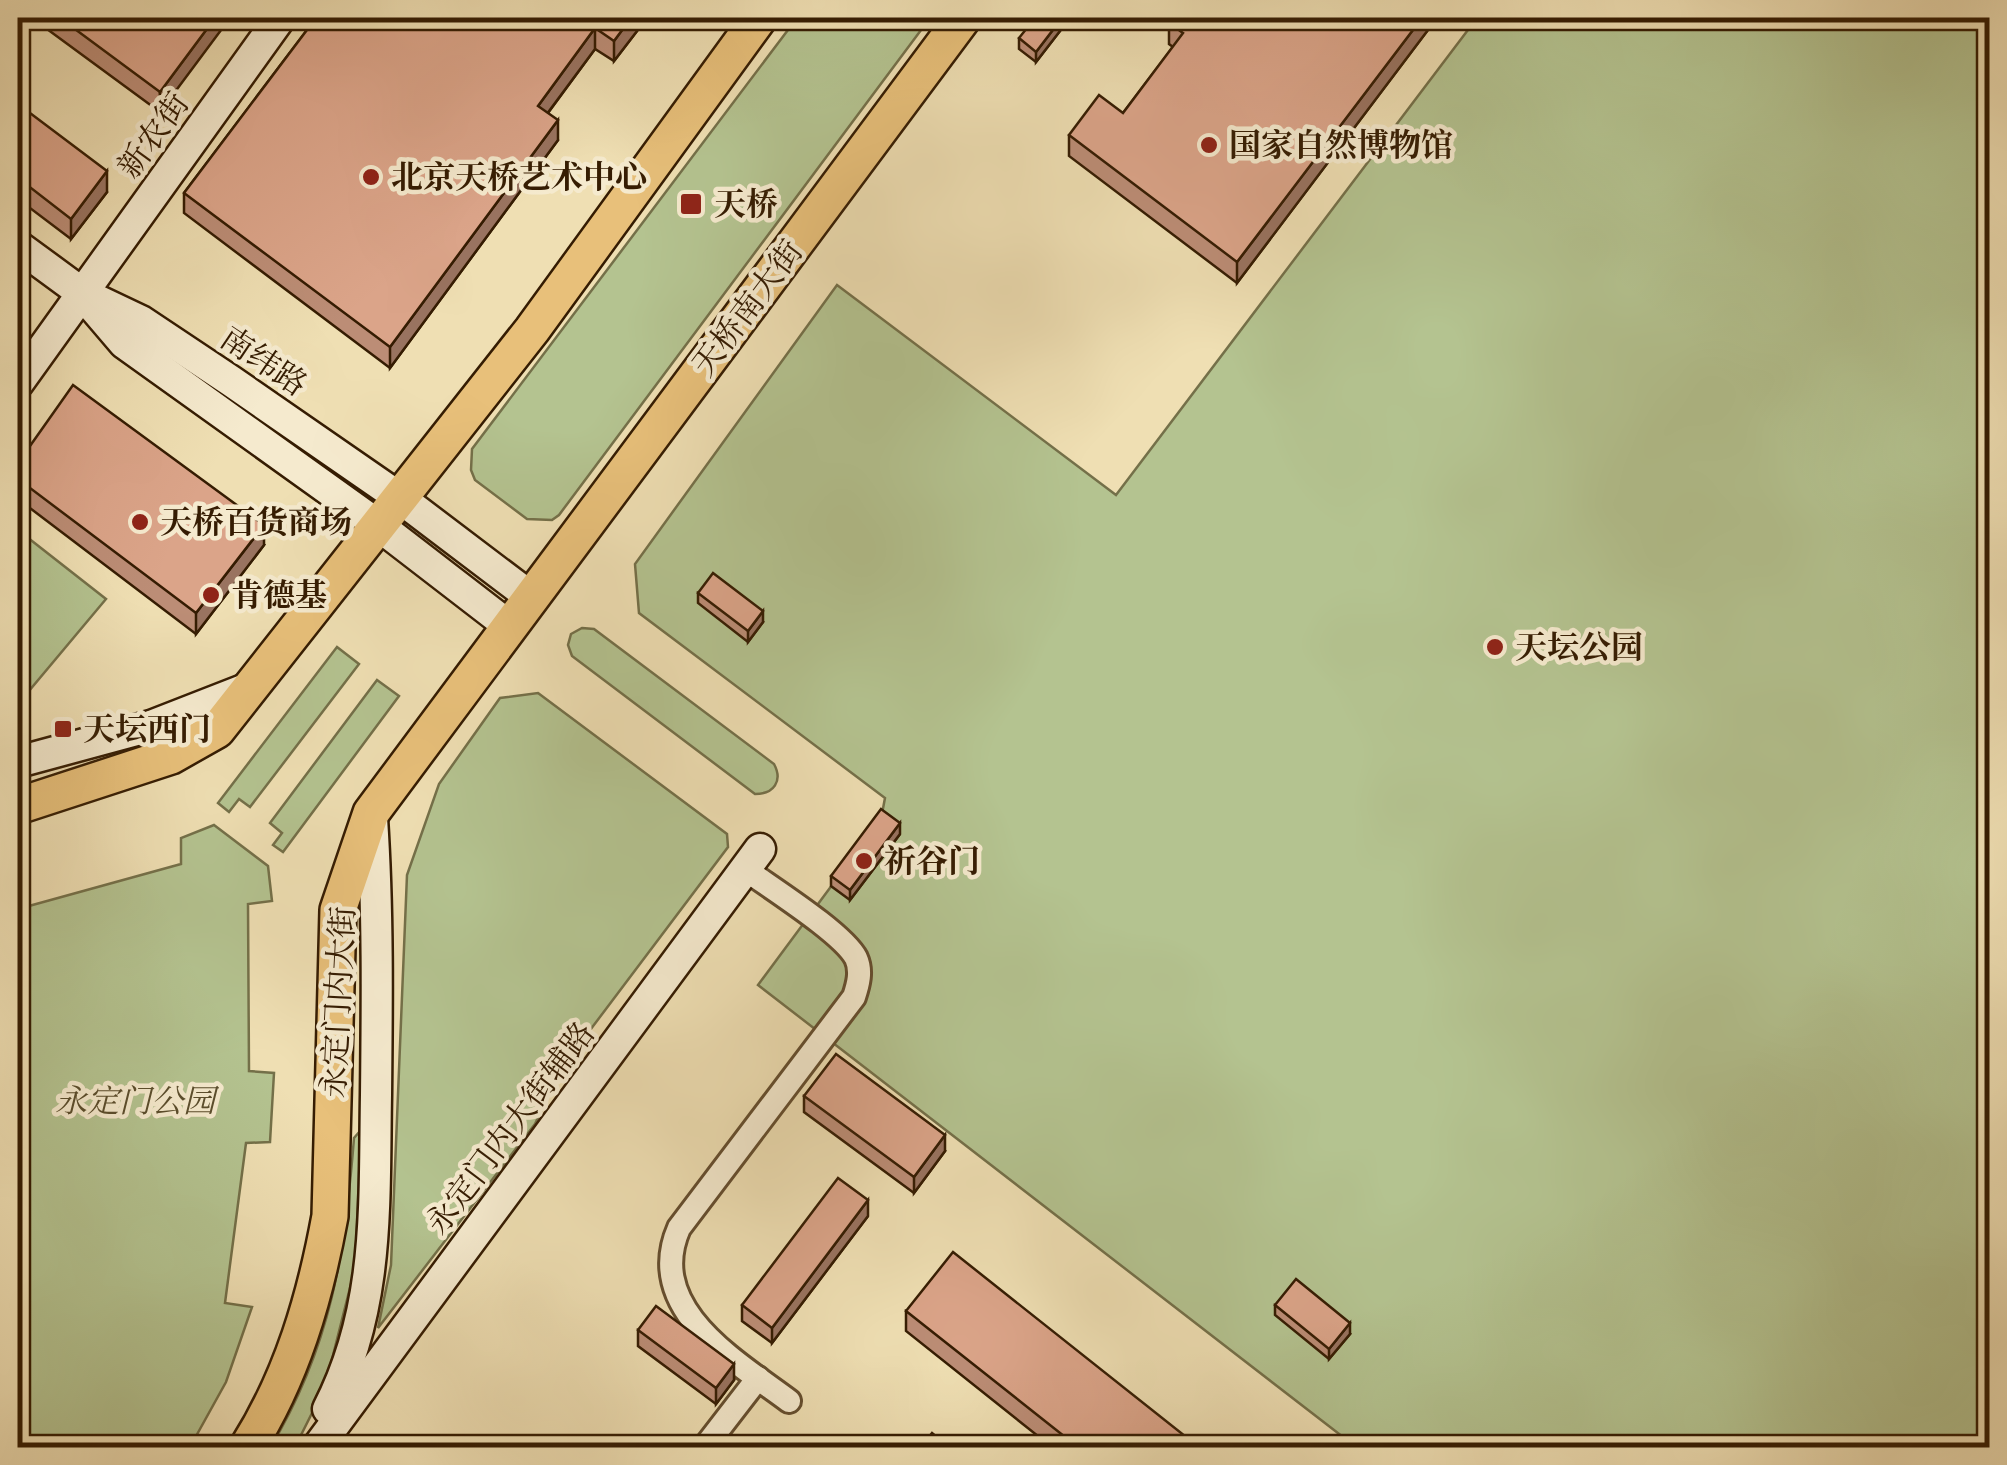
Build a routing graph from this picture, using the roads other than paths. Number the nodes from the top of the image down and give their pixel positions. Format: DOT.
graph roads {
  1 [pos="280,18"];
  2 [pos="759,18"];
  3 [pos="963,18"];
  4 [pos="18,246"];
  5 [pos="82,293"];
  6 [pos="18,382"];
  7 [pos="389,511"];
  8 [pos="532,598"];
  9 [pos="509,626"];
  10 [pos="251,687"];
  11 [pos="18,762"];
  12 [pos="18,806"];
  13 [pos="372,813"];
  14 [pos="753,859"];
  15 [pos="758,1378"];
  16 [pos="789,1401"];
  17 [pos="246,1448"];
  18 [pos="308,1448"];
  19 [pos="317,1448"];
  20 [pos="704,1448"];
  1 -- 5 [label="street, 新农街"];
  2 -- 7 [label="main road"];
  3 -- 8 [label="main road, 天桥南大街"];
  4 -- 5 [label="street, 南纬路"];
  5 -- 6 [label="street"];
  5 -- 7 [label="street, 南纬路"];
  7 -- 8 [label="street"];
  7 -- 9 [label="street"];
  7 -- 10 [label="main road"];
  8 -- 9 [label="main road, 永定门内大街"];
  9 -- 13 [label="main road, 永定门内大街"];
  10 -- 11 [label="street"];
  10 -- 12 [label="main road"];
  13 -- 17 [label="main road, 永定门内大街"];
  13 -- 18 [label="street"];
  14 -- 15 [label="street"];
  14 -- 19 [label="street, 永定门内大街辅路"];
  15 -- 16 [label="street"];
  15 -- 20 [label="street"];
}
